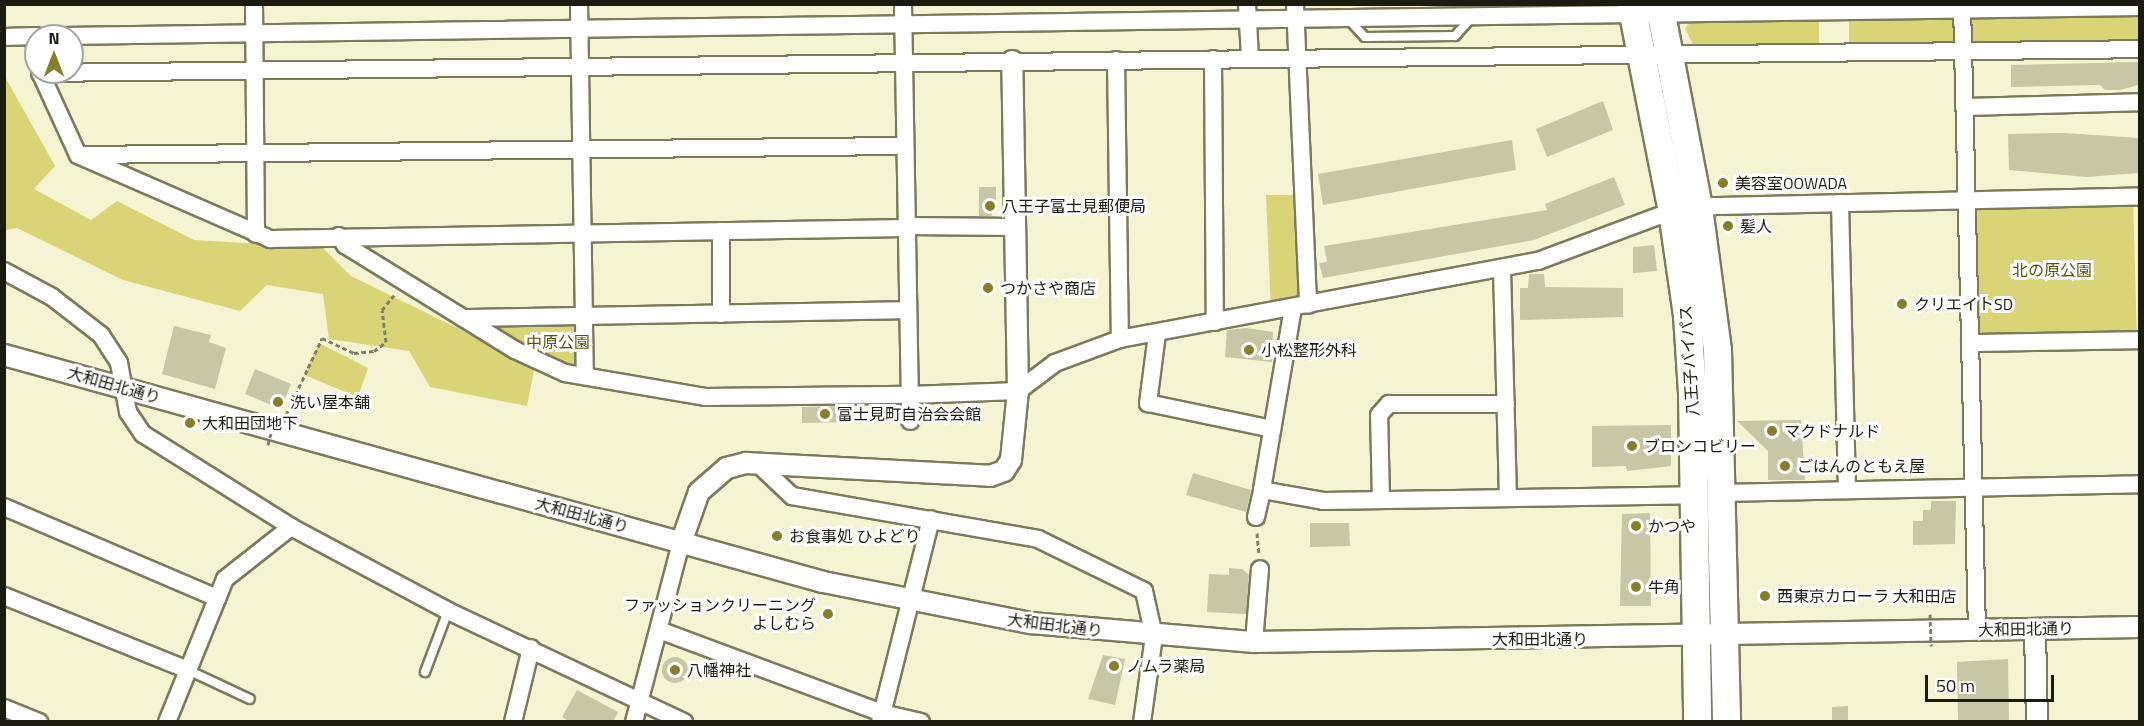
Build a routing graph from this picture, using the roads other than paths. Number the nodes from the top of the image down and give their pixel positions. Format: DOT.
graph roads {
  1 [pos="254,4"];
  2 [pos="579,4"];
  3 [pos="903,4"];
  4 [pos="1247,4"];
  5 [pos="2139,7"];
  6 [pos="1962,8"];
  7 [pos="1808,9"];
  8 [pos="1631,10"];
  9 [pos="1660,10"];
  10 [pos="1710,10"];
  11 [pos="1295,13"];
  12 [pos="1475,13"];
  13 [pos="1249,22"];
  14 [pos="903,25"];
  15 [pos="579,29"];
  16 [pos="255,33"];
  17 [pos="84,36"];
  18 [pos="4,37"];
  19 [pos="24,40"];
  20 [pos="2139,49"];
  21 [pos="1964,51"];
  22 [pos="1250,57"];
  23 [pos="1641,57"];
  24 [pos="1670,57"];
  25 [pos="1213,59"];
  26 [pos="1116,60"];
  27 [pos="1012,61"];
  28 [pos="1300,61"];
  29 [pos="904,65"];
  30 [pos="580,66"];
  31 [pos="256,70"];
  32 [pos="84,72"];
  33 [pos="45,84"];
  34 [pos="2139,102"];
  35 [pos="1965,107"];
  36 [pos="906,146"];
  37 [pos="580,149"];
  38 [pos="255,153"];
  39 [pos="78,155"];
  40 [pos="2139,196"];
  41 [pos="1966,200"];
  42 [pos="1840,203"];
  43 [pos="1698,207"];
  44 [pos="1672,211"];
  45 [pos="906,227"];
  46 [pos="1015,227"];
  47 [pos="582,231"];
  48 [pos="721,231"];
  49 [pos="256,234"];
  50 [pos="339,236"];
  51 [pos="1502,269"];
  52 [pos="4,271"];
  53 [pos="1300,306"];
  54 [pos="907,310"];
  55 [pos="721,314"];
  56 [pos="583,315"];
  57 [pos="463,318"];
  58 [pos="1215,322"];
  59 [pos="1157,334"];
  60 [pos="1120,339"];
  61 [pos="2139,340"];
  62 [pos="1970,343"];
  63 [pos="4,355"];
  64 [pos="585,376"];
  65 [pos="126,389"];
  66 [pos="1018,391"];
  67 [pos="909,395"];
  68 [pos="1506,404"];
  69 [pos="910,421"];
  70 [pos="1272,429"];
  71 [pos="756,462"];
  72 [pos="2139,484"];
  73 [pos="1973,486"];
  74 [pos="1847,489"];
  75 [pos="1262,490"];
  76 [pos="1722,493"];
  77 [pos="1695,495"];
  78 [pos="1508,497"];
  79 [pos="1381,500"];
  80 [pos="4,507"];
  81 [pos="1256,517"];
  82 [pos="931,519"];
  83 [pos="291,527"];
  84 [pos="681,543"];
  85 [pos="1260,569"];
  86 [pos="4,596"];
  87 [pos="217,598"];
  88 [pos="911,600"];
  89 [pos="448,611"];
  90 [pos="2139,627"];
  91 [pos="2035,629"];
  92 [pos="659,630"];
  93 [pos="1977,630"];
  94 [pos="1155,636"];
  95 [pos="1696,636"];
  96 [pos="1725,636"];
  97 [pos="1254,642"];
  98 [pos="531,648"];
  99 [pos="188,670"];
  100 [pos="425,672"];
  101 [pos="638,698"];
  102 [pos="250,699"];
  103 [pos="4,708"];
  104 [pos="881,717"];
  105 [pos="39,722"];
  106 [pos="167,722"];
  107 [pos="513,722"];
  108 [pos="634,722"];
  109 [pos="684,722"];
  110 [pos="921,722"];
  111 [pos="1142,722"];
  112 [pos="1697,722"];
  113 [pos="1726,722"];
  114 [pos="2037,722"];
  1 -- 16 [label="street"];
  2 -- 15 [label="street"];
  3 -- 14 [label="street"];
  4 -- 13 [label="street"];
  5 -- 6 [label="street"];
  6 -- 7 [label="street"];
  6 -- 21 [label="street"];
  7 -- 10 [label="street"];
  8 -- 9 [label="street"];
  8 -- 12 [label="street"];
  8 -- 23 [label="highway, 八王子バイパス"];
  9 -- 10 [label="street"];
  9 -- 24 [label="highway, 八王子バイパス"];
  11 -- 12 [label="street"];
  11 -- 13 [label="street"];
  11 -- 28 [label="street"];
  13 -- 14 [label="street"];
  13 -- 22 [label="street"];
  14 -- 15 [label="street"];
  14 -- 29 [label="street"];
  15 -- 16 [label="street"];
  15 -- 30 [label="street"];
  16 -- 17 [label="street"];
  16 -- 31 [label="street"];
  18 -- 19 [label="street"];
  20 -- 21 [label="street"];
  21 -- 24 [label="street"];
  21 -- 35 [label="street"];
  22 -- 25 [label="street"];
  22 -- 28 [label="street"];
  23 -- 24 [label="street"];
  23 -- 28 [label="street"];
  23 -- 44 [label="highway, 八王子バイパス"];
  24 -- 43 [label="highway, 八王子バイパス"];
  25 -- 26 [label="street"];
  25 -- 58 [label="street"];
  26 -- 27 [label="street"];
  26 -- 60 [label="street"];
  27 -- 29 [label="street"];
  27 -- 46 [label="street"];
  28 -- 53 [label="street"];
  29 -- 30 [label="street"];
  29 -- 36 [label="street"];
  30 -- 31 [label="street"];
  30 -- 37 [label="street"];
  31 -- 32 [label="street"];
  31 -- 38 [label="street"];
  33 -- 39 [label="street"];
  34 -- 35 [label="street"];
  35 -- 41 [label="street"];
  36 -- 37 [label="street"];
  36 -- 45 [label="street"];
  37 -- 38 [label="street"];
  37 -- 47 [label="street"];
  38 -- 39 [label="street"];
  38 -- 49 [label="street"];
  39 -- 49 [label="street"];
  40 -- 41 [label="street"];
  41 -- 42 [label="street"];
  41 -- 62 [label="street"];
  42 -- 43 [label="street"];
  42 -- 74 [label="street"];
  43 -- 44 [label="street"];
  43 -- 76 [label="highway, 八王子バイパス"];
  44 -- 51 [label="street"];
  44 -- 77 [label="highway, 八王子バイパス"];
  45 -- 46 [label="street"];
  45 -- 48 [label="street"];
  45 -- 54 [label="street"];
  46 -- 66 [label="street"];
  47 -- 48 [label="street"];
  47 -- 50 [label="street"];
  47 -- 56 [label="street"];
  48 -- 55 [label="street"];
  49 -- 50 [label="street"];
  50 -- 57 [label="street"];
  51 -- 53 [label="street"];
  51 -- 68 [label="street"];
  52 -- 65 [label="street"];
  53 -- 58 [label="street"];
  53 -- 70 [label="street"];
  54 -- 55 [label="street"];
  54 -- 67 [label="street"];
  55 -- 56 [label="street"];
  56 -- 57 [label="street"];
  56 -- 64 [label="street"];
  57 -- 64 [label="street"];
  58 -- 59 [label="street"];
  59 -- 60 [label="street"];
  59 -- 70 [label="street"];
  60 -- 66 [label="street"];
  61 -- 62 [label="street"];
  62 -- 73 [label="street"];
  63 -- 65 [label="street, 大和田北通り"];
  64 -- 67 [label="street"];
  65 -- 83 [label="street"];
  65 -- 84 [label="street, 大和田北通り"];
  66 -- 67 [label="street"];
  66 -- 71 [label="street"];
  67 -- 69 [label="street"];
  68 -- 78 [label="street"];
  68 -- 79 [label="street"];
  70 -- 75 [label="street"];
  71 -- 82 [label="street"];
  71 -- 84 [label="street"];
  72 -- 73 [label="street"];
  73 -- 74 [label="street"];
  73 -- 93 [label="street"];
  74 -- 76 [label="street"];
  75 -- 79 [label="street"];
  75 -- 81 [label="street"];
  76 -- 96 [label="highway, 八王子バイパス"];
  77 -- 78 [label="street"];
  77 -- 95 [label="highway, 八王子バイパス"];
  78 -- 79 [label="street"];
  80 -- 87 [label="street"];
  82 -- 88 [label="street"];
  82 -- 94 [label="street"];
  83 -- 87 [label="street"];
  83 -- 89 [label="street"];
  84 -- 88 [label="street, 大和田北通り"];
  84 -- 92 [label="street"];
  85 -- 97 [label="street"];
  86 -- 99 [label="street"];
  87 -- 99 [label="street"];
  88 -- 94 [label="street, 大和田北通り"];
  88 -- 104 [label="street"];
  89 -- 98 [label="street"];
  89 -- 100 [label="lane"];
  90 -- 91 [label="street, 大和田北通り"];
  91 -- 93 [label="street, 大和田北通り"];
  91 -- 114 [label="street"];
  92 -- 101 [label="street"];
  92 -- 104 [label="street"];
  93 -- 96 [label="street, 大和田北通り"];
  94 -- 97 [label="street, 大和田北通り"];
  94 -- 111 [label="street"];
  95 -- 96 [label="street, 大和田北通り"];
  95 -- 97 [label="street, 大和田北通り"];
  95 -- 112 [label="highway, 八王子バイパス"];
  96 -- 113 [label="highway, 八王子バイパス"];
  98 -- 101 [label="street"];
  98 -- 107 [label="street"];
  99 -- 102 [label="lane"];
  99 -- 106 [label="street"];
  101 -- 108 [label="street"];
  101 -- 109 [label="street"];
  103 -- 105 [label="street"];
  104 -- 110 [label="street"];
}
